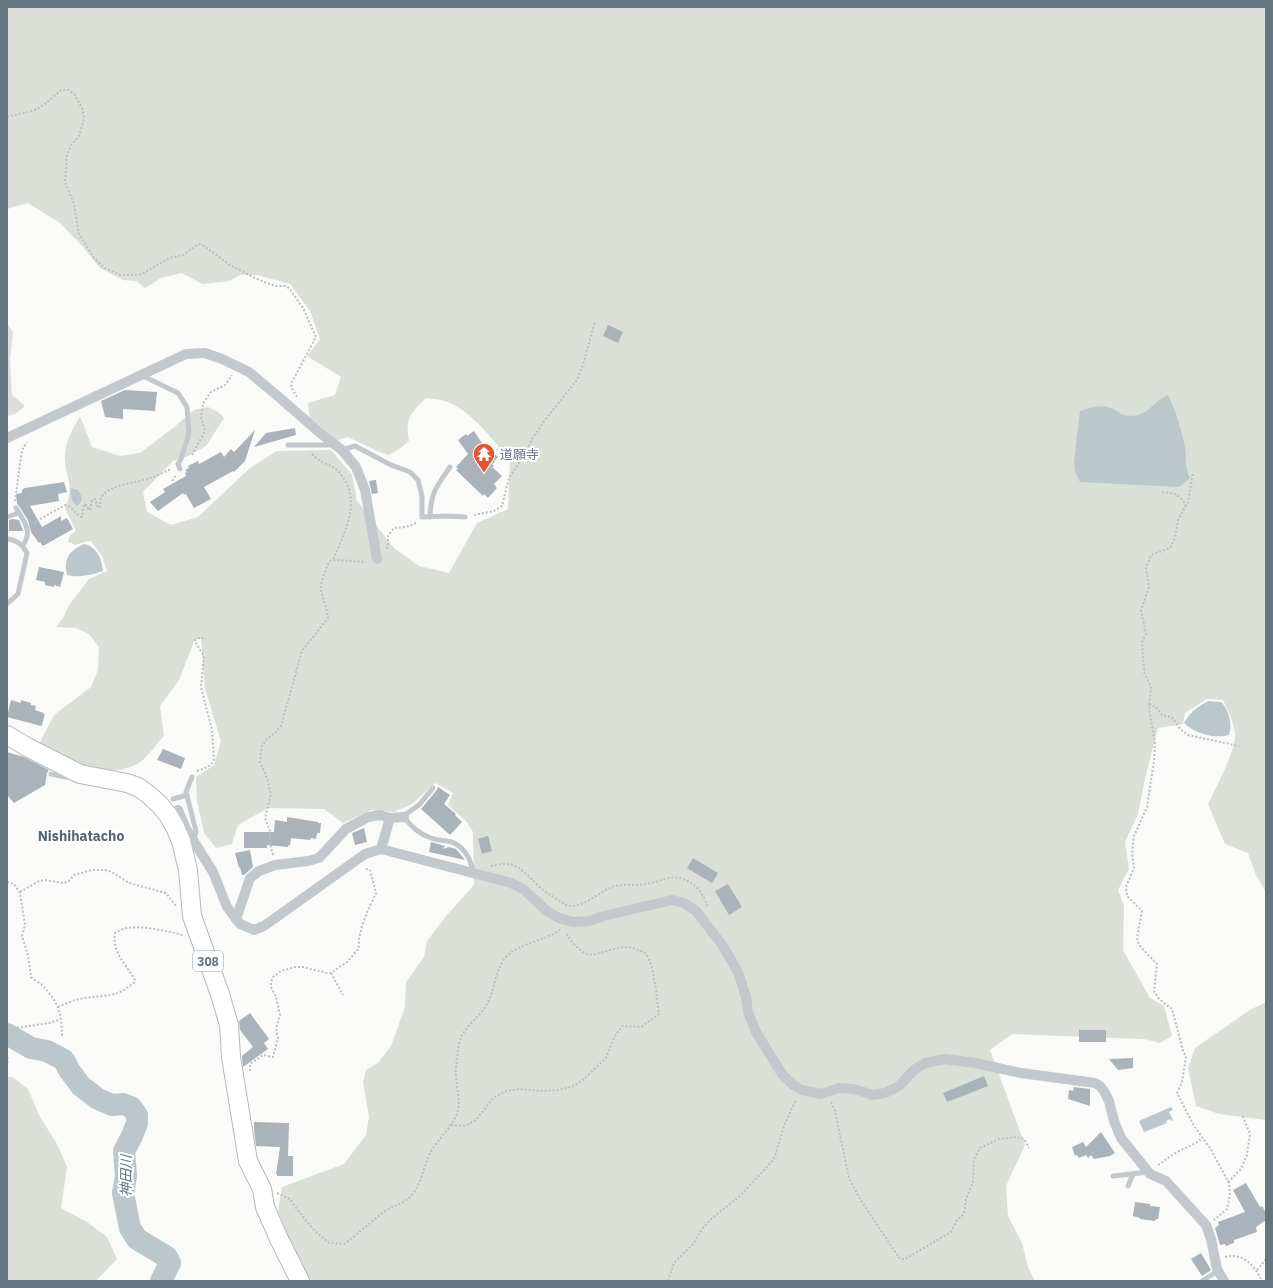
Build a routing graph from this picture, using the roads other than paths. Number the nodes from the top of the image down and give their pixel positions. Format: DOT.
graph roads {
  1 [pos="140,375"];
  2 [pos="7,438"];
  3 [pos="288,445"];
  4 [pos="339,448"];
  5 [pos="179,466"];
  6 [pos="450,467"];
  7 [pos="16,508"];
  8 [pos="19,513"];
  9 [pos="7,517"];
  10 [pos="430,517"];
  11 [pos="465,517"];
  12 [pos="7,539"];
  13 [pos="23,545"];
  14 [pos="377,559"];
  15 [pos="7,604"];
  16 [pos="7,735"];
  17 [pos="51,774"];
  18 [pos="192,777"];
  19 [pos="84,780"];
  20 [pos="433,788"];
  21 [pos="187,795"];
  22 [pos="171,807"];
  23 [pos="404,817"];
  24 [pos="390,818"];
  25 [pos="194,841"];
  26 [pos="381,849"];
  27 [pos="476,873"];
  28 [pos="236,919"];
  29 [pos="1149,1172"];
  30 [pos="1133,1174"];
  31 [pos="1113,1176"];
  32 [pos="1128,1186"];
  33 [pos="1218,1271"];
  34 [pos="300,1281"];
  35 [pos="1202,1281"];
  36 [pos="1224,1281"];
  1 -- 2 [label="street"];
  1 -- 4 [label="street"];
  1 -- 5 [label="lane"];
  3 -- 4 [label="lane"];
  4 -- 10 [label="lane"];
  4 -- 14 [label="street"];
  6 -- 10 [label="lane"];
  7 -- 8 [label="lane"];
  8 -- 9 [label="lane"];
  8 -- 13 [label="lane"];
  10 -- 11 [label="lane"];
  12 -- 13 [label="lane"];
  13 -- 15 [label="lane"];
  16 -- 19 [label="highway, 308"];
  17 -- 19 [label="lane"];
  18 -- 21 [label="lane"];
  19 -- 22 [label="highway, 308"];
  20 -- 23 [label="lane"];
  21 -- 22 [label="lane"];
  21 -- 25 [label="lane"];
  22 -- 25 [label="street"];
  22 -- 34 [label="highway, 308"];
  23 -- 24 [label="street"];
  23 -- 27 [label="lane"];
  24 -- 26 [label="street"];
  24 -- 28 [label="street"];
  25 -- 28 [label="street"];
  26 -- 27 [label="street"];
  26 -- 28 [label="street"];
  27 -- 29 [label="street"];
  29 -- 30 [label="lane"];
  29 -- 33 [label="street"];
  30 -- 31 [label="lane"];
  30 -- 32 [label="lane"];
  33 -- 35 [label="lane"];
  33 -- 36 [label="street"];
}
